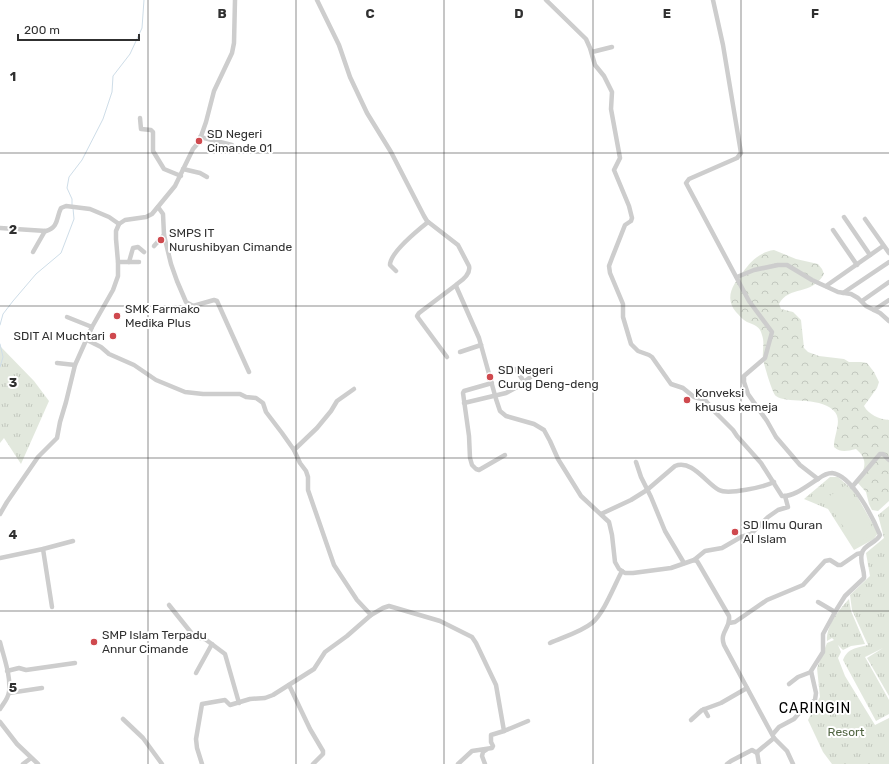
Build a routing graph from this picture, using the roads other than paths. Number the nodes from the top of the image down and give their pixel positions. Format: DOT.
graph roads {
  1 [pos="235,0"];
  2 [pos="317,0"];
  3 [pos="546,0"];
  4 [pos="713,0"];
  5 [pos="612,47"];
  6 [pos="592,52"];
  7 [pos="140,118"];
  8 [pos="200,137"];
  9 [pos="232,145"];
  10 [pos="183,169"];
  11 [pos="181,176"];
  12 [pos="207,177"];
  13 [pos="158,207"];
  14 [pos="844,217"];
  15 [pos="866,219"];
  16 [pos="428,222"];
  17 [pos="118,224"];
  18 [pos="0,228"];
  19 [pos="833,230"];
  20 [pos="45,231"];
  21 [pos="164,235"];
  22 [pos="154,246"];
  23 [pos="883,246"];
  24 [pos="33,252"];
  25 [pos="144,252"];
  26 [pos="889,253"];
  27 [pos="870,255"];
  28 [pos="118,262"];
  29 [pos="129,262"];
  30 [pos="139,262"];
  31 [pos="889,262"];
  32 [pos="857,265"];
  33 [pos="396,271"];
  34 [pos="737,277"];
  35 [pos="889,282"];
  36 [pos="456,285"];
  37 [pos="826,286"];
  38 [pos="843,293"];
  39 [pos="889,300"];
  40 [pos="862,301"];
  41 [pos="874,310"];
  42 [pos="67,317"];
  43 [pos="889,320"];
  44 [pos="92,327"];
  45 [pos="87,340"];
  46 [pos="481,345"];
  47 [pos="460,352"];
  48 [pos="447,357"];
  49 [pos="57,363"];
  50 [pos="75,365"];
  51 [pos="516,369"];
  52 [pos="538,371"];
  53 [pos="249,372"];
  54 [pos="524,382"];
  55 [pos="492,383"];
  56 [pos="354,389"];
  57 [pos="494,395"];
  58 [pos="464,403"];
  59 [pos="294,450"];
  60 [pos="505,454"];
  61 [pos="889,460"];
  62 [pos="636,462"];
  63 [pos="818,479"];
  64 [pos="774,482"];
  65 [pos="852,487"];
  66 [pos="647,490"];
  67 [pos="785,496"];
  68 [pos="0,514"];
  69 [pos="601,514"];
  70 [pos="73,541"];
  71 [pos="43,549"];
  72 [pos="862,553"];
  73 [pos="0,558"];
  74 [pos="694,560"];
  75 [pos="684,563"];
  76 [pos="622,572"];
  77 [pos="818,602"];
  78 [pos="169,605"];
  79 [pos="52,607"];
  80 [pos="835,612"];
  81 [pos="371,615"];
  82 [pos="729,623"];
  83 [pos="550,643"];
  84 [pos="212,644"];
  85 [pos="0,645"];
  86 [pos="75,663"];
  87 [pos="7,671"];
  88 [pos="811,672"];
  89 [pos="196,673"];
  90 [pos="789,684"];
  91 [pos="289,685"];
  92 [pos="42,688"];
  93 [pos="747,688"];
  94 [pos="9,693"];
  95 [pos="239,703"];
  96 [pos="0,709"];
  97 [pos="704,709"];
  98 [pos="708,716"];
  99 [pos="123,719"];
  100 [pos="691,720"];
  101 [pos="528,721"];
  102 [pos="0,722"];
  103 [pos="504,731"];
  104 [pos="774,736"];
  105 [pos="488,750"];
  106 [pos="757,753"];
  107 [pos="31,758"];
  108 [pos="23,764"];
  109 [pos="38,764"];
  110 [pos="162,764"];
  111 [pos="202,764"];
  112 [pos="313,764"];
  113 [pos="458,764"];
  114 [pos="485,764"];
  115 [pos="728,764"];
  116 [pos="759,764"];
  117 [pos="793,764"];
  1 -- 8 [label="street"];
  2 -- 16 [label="street"];
  3 -- 6 [label="street"];
  4 -- 34 [label="street"];
  5 -- 6 [label="street"];
  6 -- 64 [label="street"];
  7 -- 11 [label="street"];
  8 -- 9 [label="street"];
  8 -- 10 [label="street"];
  10 -- 11 [label="street"];
  10 -- 12 [label="street"];
  11 -- 13 [label="street"];
  13 -- 17 [label="street"];
  13 -- 21 [label="street"];
  14 -- 27 [label="street"];
  15 -- 23 [label="street"];
  16 -- 33 [label="street"];
  16 -- 36 [label="street"];
  17 -- 20 [label="street"];
  17 -- 28 [label="street"];
  18 -- 20 [label="street"];
  19 -- 32 [label="street"];
  20 -- 24 [label="street"];
  21 -- 22 [label="street"];
  21 -- 53 [label="street"];
  23 -- 26 [label="street"];
  23 -- 27 [label="street"];
  25 -- 29 [label="street"];
  27 -- 32 [label="street"];
  28 -- 29 [label="street"];
  28 -- 44 [label="street"];
  29 -- 30 [label="street"];
  31 -- 38 [label="street"];
  32 -- 37 [label="street"];
  34 -- 37 [label="street"];
  34 -- 63 [label="street"];
  35 -- 40 [label="street"];
  36 -- 46 [label="street"];
  36 -- 48 [label="street"];
  37 -- 38 [label="street"];
  38 -- 40 [label="street"];
  39 -- 41 [label="street"];
  40 -- 41 [label="street"];
  41 -- 43 [label="street"];
  42 -- 44 [label="street"];
  44 -- 45 [label="street"];
  45 -- 50 [label="street"];
  45 -- 59 [label="street"];
  46 -- 47 [label="street"];
  46 -- 55 [label="street"];
  49 -- 50 [label="street"];
  50 -- 68 [label="street"];
  51 -- 54 [label="street"];
  52 -- 54 [label="street"];
  54 -- 57 [label="street"];
  55 -- 57 [label="street"];
  55 -- 58 [label="street"];
  56 -- 59 [label="street"];
  57 -- 58 [label="street"];
  57 -- 69 [label="street"];
  58 -- 60 [label="street"];
  59 -- 81 [label="street"];
  61 -- 65 [label="street"];
  62 -- 66 [label="street"];
  63 -- 65 [label="street"];
  63 -- 67 [label="street"];
  64 -- 66 [label="street"];
  64 -- 67 [label="street"];
  65 -- 72 [label="street"];
  66 -- 69 [label="street"];
  66 -- 75 [label="street"];
  67 -- 74 [label="street"];
  69 -- 76 [label="street"];
  70 -- 71 [label="street"];
  71 -- 73 [label="street"];
  71 -- 79 [label="street"];
  72 -- 80 [label="street"];
  72 -- 82 [label="street"];
  74 -- 75 [label="street"];
  74 -- 82 [label="street"];
  75 -- 76 [label="street"];
  76 -- 83 [label="street"];
  77 -- 80 [label="street"];
  78 -- 84 [label="street"];
  80 -- 88 [label="street"];
  81 -- 91 [label="street"];
  81 -- 103 [label="street"];
  82 -- 93 [label="street"];
  84 -- 89 [label="street"];
  84 -- 95 [label="street"];
  85 -- 87 [label="street"];
  86 -- 87 [label="street"];
  87 -- 94 [label="street"];
  88 -- 90 [label="street"];
  88 -- 104 [label="street"];
  91 -- 95 [label="street"];
  91 -- 112 [label="street"];
  92 -- 94 [label="street"];
  93 -- 97 [label="street"];
  93 -- 104 [label="street"];
  94 -- 96 [label="street"];
  95 -- 111 [label="street"];
  97 -- 98 [label="street"];
  97 -- 100 [label="street"];
  99 -- 110 [label="street"];
  101 -- 103 [label="street"];
  102 -- 107 [label="street"];
  103 -- 105 [label="street"];
  104 -- 106 [label="street"];
  104 -- 117 [label="street"];
  105 -- 113 [label="street"];
  105 -- 114 [label="street"];
  106 -- 115 [label="street"];
  106 -- 116 [label="street"];
  107 -- 108 [label="street"];
  107 -- 109 [label="street"];
}
